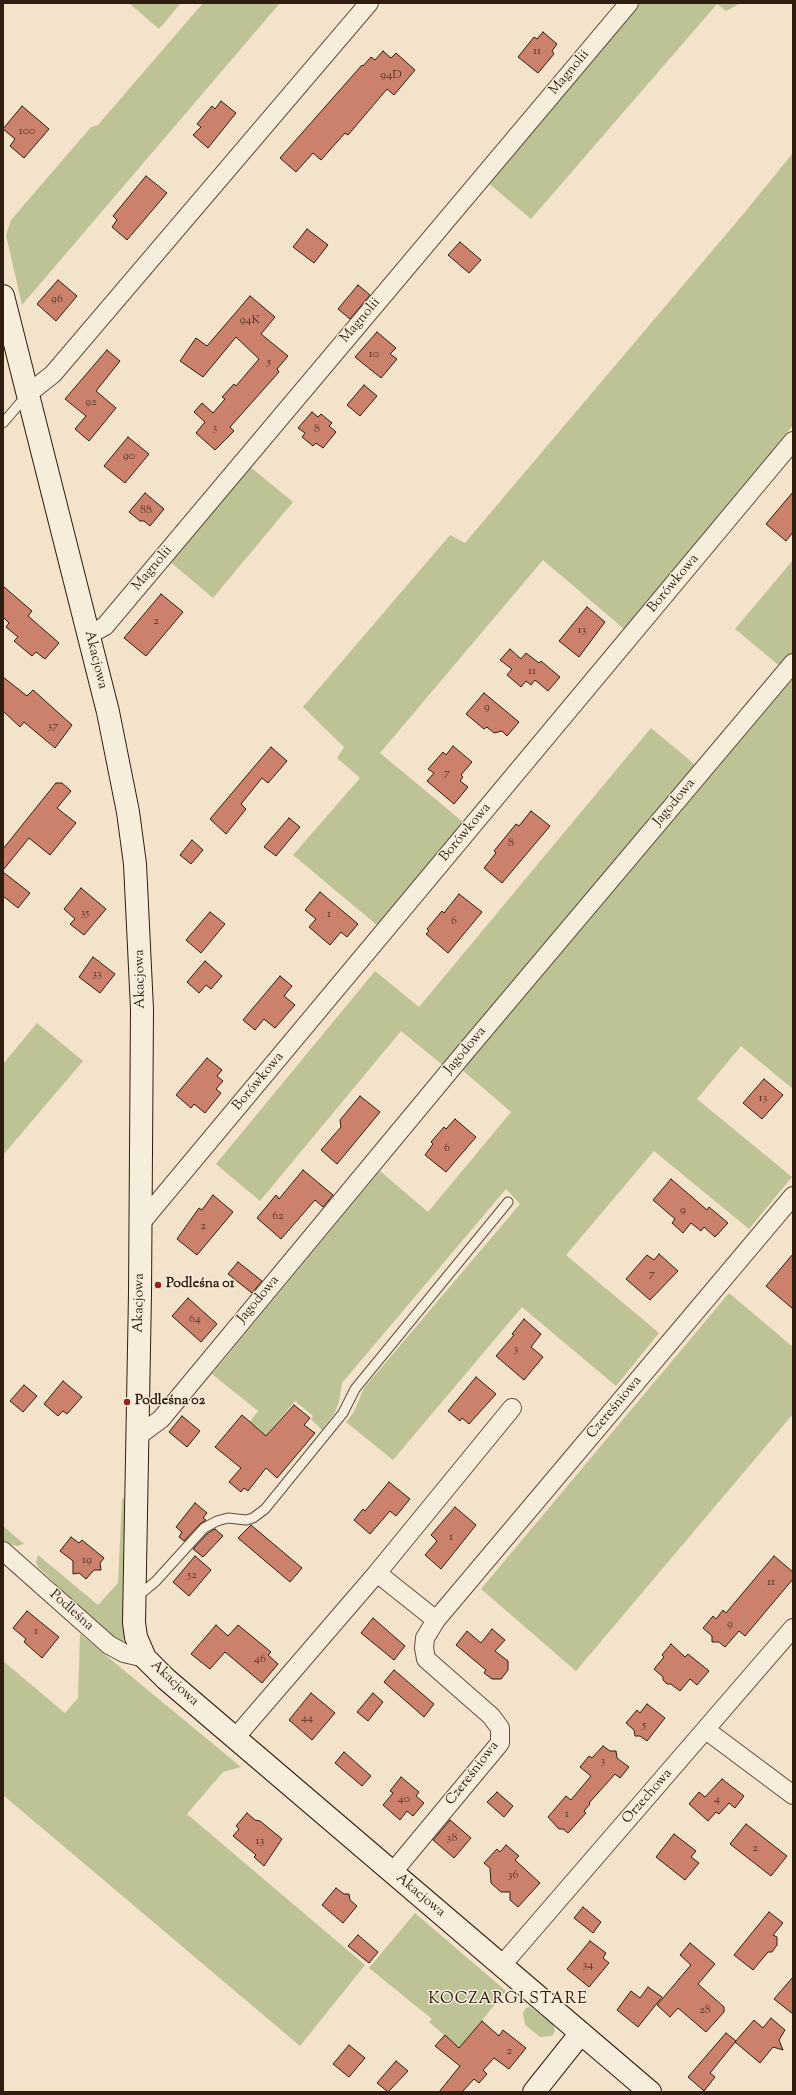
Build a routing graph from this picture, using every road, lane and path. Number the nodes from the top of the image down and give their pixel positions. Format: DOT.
graph roads {
  1 [pos="369,3"];
  2 [pos="629,3"];
  3 [pos="3,296"];
  4 [pos="28,393"];
  5 [pos="3,423"];
  6 [pos="793,441"];
  7 [pos="89,635"];
  8 [pos="793,663"];
  9 [pos="793,1196"];
  10 [pos="508,1202"];
  11 [pos="140,1224"];
  12 [pos="512,1408"];
  13 [pos="138,1436"];
  14 [pos="3,1551"];
  15 [pos="377,1573"];
  16 [pos="135,1599"];
  17 [pos="436,1620"];
  18 [pos="793,1628"];
  19 [pos="145,1658"];
  20 [pos="706,1730"];
  21 [pos="235,1738"];
  22 [pos="793,1795"];
  23 [pos="392,1873"];
  24 [pos="502,1965"];
  25 [pos="581,2033"];
  26 [pos="534,2092"];
  27 [pos="650,2092"];
  1 -- 4 [label="street"];
  2 -- 7 [label="street, Magnolii"];
  3 -- 4 [label="street, Akacjowa"];
  4 -- 5 [label="lane"];
  4 -- 7 [label="street, Akacjowa"];
  6 -- 11 [label="street, Borówkowa"];
  7 -- 11 [label="street, Akacjowa"];
  8 -- 13 [label="street, Jagodowa"];
  9 -- 17 [label="street, Czereśniowa"];
  10 -- 16 [label="lane"];
  11 -- 13 [label="street, Akacjowa"];
  12 -- 15 [label="street"];
  13 -- 16 [label="street, Akacjowa"];
  14 -- 19 [label="street, Podleśna"];
  15 -- 17 [label="street"];
  15 -- 21 [label="street"];
  16 -- 19 [label="street, Akacjowa"];
  17 -- 23 [label="street, Czereśniowa"];
  18 -- 20 [label="street, Orzechowa"];
  19 -- 21 [label="street, Akacjowa"];
  20 -- 22 [label="street"];
  20 -- 24 [label="street, Orzechowa"];
  21 -- 23 [label="street, Akacjowa"];
  23 -- 24 [label="street, Akacjowa"];
  24 -- 25 [label="street, Akacjowa"];
  25 -- 26 [label="street"];
  25 -- 27 [label="street, Akacjowa"];
}
